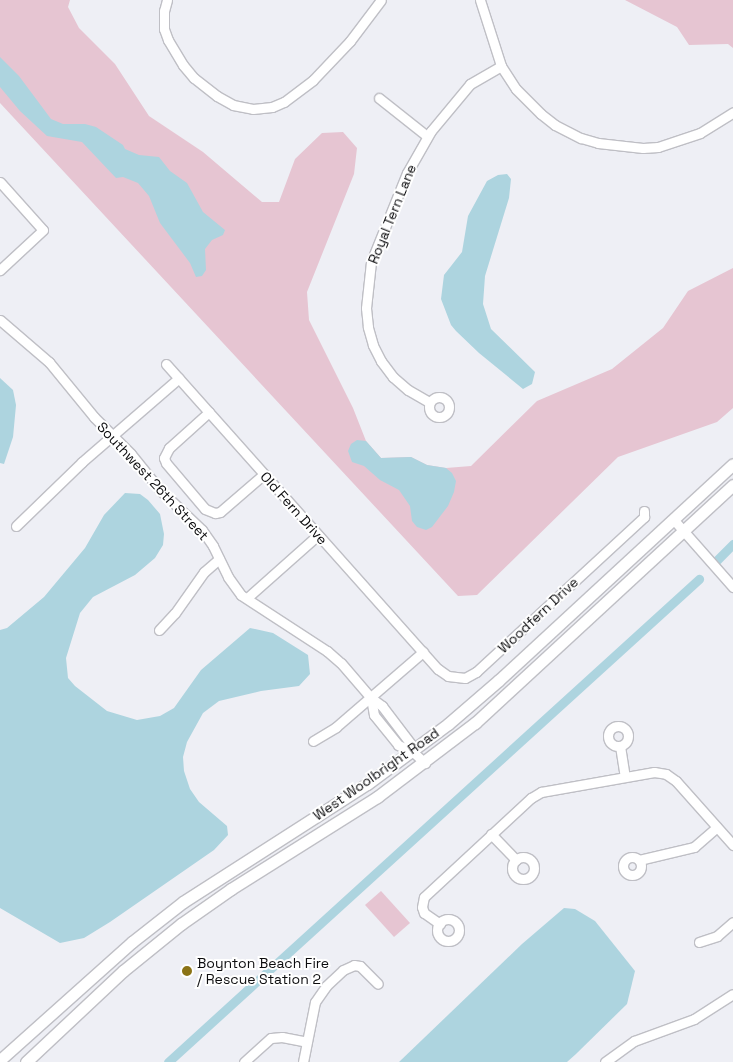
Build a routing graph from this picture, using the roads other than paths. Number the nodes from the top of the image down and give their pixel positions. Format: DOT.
graph roads {
  1 [pos="167,0"];
  2 [pos="381,0"];
  3 [pos="480,0"];
  4 [pos="501,66"];
  5 [pos="379,98"];
  6 [pos="733,112"];
  7 [pos="427,136"];
  8 [pos="0,182"];
  9 [pos="0,270"];
  10 [pos="0,320"];
  11 [pos="166,364"];
  12 [pos="179,378"];
  13 [pos="429,402"];
  14 [pos="209,412"];
  15 [pos="113,436"];
  16 [pos="733,464"];
  17 [pos="264,474"];
  18 [pos="733,485"];
  19 [pos="644,512"];
  20 [pos="673,519"];
  21 [pos="16,526"];
  22 [pos="683,531"];
  23 [pos="318,535"];
  24 [pos="219,560"];
  25 [pos="733,588"];
  26 [pos="247,598"];
  27 [pos="160,630"];
  28 [pos="423,652"];
  29 [pos="371,698"];
  30 [pos="312,741"];
  31 [pos="620,746"];
  32 [pos="412,752"];
  33 [pos="425,763"];
  34 [pos="625,777"];
  35 [pos="717,827"];
  36 [pos="492,834"];
  37 [pos="733,845"];
  38 [pos="516,860"];
  39 [pos="639,860"];
  40 [pos="733,922"];
  41 [pos="440,924"];
  42 [pos="699,942"];
  43 [pos="378,984"];
  44 [pos="733,994"];
  45 [pos="307,1042"];
  46 [pos="0,1060"];
  47 [pos="26,1062"];
  48 [pos="244,1062"];
  49 [pos="303,1062"];
  50 [pos="604,1062"];
  1 -- 2 [label="street"];
  3 -- 4 [label="street"];
  4 -- 6 [label="street"];
  4 -- 7 [label="street, Royal Tern Lane"];
  5 -- 7 [label="street"];
  7 -- 13 [label="street, Royal Tern Lane"];
  8 -- 9 [label="street"];
  10 -- 15 [label="street, Southwest 26th Street"];
  11 -- 12 [label="street, Old Fern Drive"];
  12 -- 14 [label="street, Old Fern Drive"];
  12 -- 15 [label="street"];
  14 -- 17 [label="street, Old Fern Drive"];
  14 -- 17 [label="street"];
  15 -- 21 [label="street"];
  15 -- 24 [label="street, Southwest 26th Street"];
  16 -- 20 [label="main road, West Woolbright Road"];
  17 -- 23 [label="street, Old Fern Drive"];
  18 -- 22 [label="main road, West Woolbright Road"];
  19 -- 28 [label="street, Woodfern Drive"];
  20 -- 22 [label="street"];
  20 -- 32 [label="main road, West Woolbright Road"];
  22 -- 25 [label="street"];
  22 -- 33 [label="main road, West Woolbright Road"];
  23 -- 26 [label="street"];
  23 -- 28 [label="street, Old Fern Drive"];
  24 -- 26 [label="street, Southwest 26th Street"];
  24 -- 27 [label="street"];
  26 -- 29 [label="street, Southwest 26th Street"];
  28 -- 29 [label="street"];
  29 -- 30 [label="street"];
  29 -- 32 [label="street, Southwest 26th Street"];
  31 -- 34 [label="street"];
  32 -- 33 [label="street, Southwest 26th Street"];
  32 -- 46 [label="main road, West Woolbright Road"];
  33 -- 47 [label="main road, West Woolbright Road"];
  34 -- 35 [label="street"];
  34 -- 36 [label="street"];
  35 -- 37 [label="street"];
  35 -- 39 [label="street"];
  36 -- 38 [label="street"];
  36 -- 41 [label="street"];
  40 -- 42 [label="street"];
  43 -- 45 [label="street"];
  44 -- 50 [label="street"];
  45 -- 48 [label="street"];
  45 -- 49 [label="street"];
}
